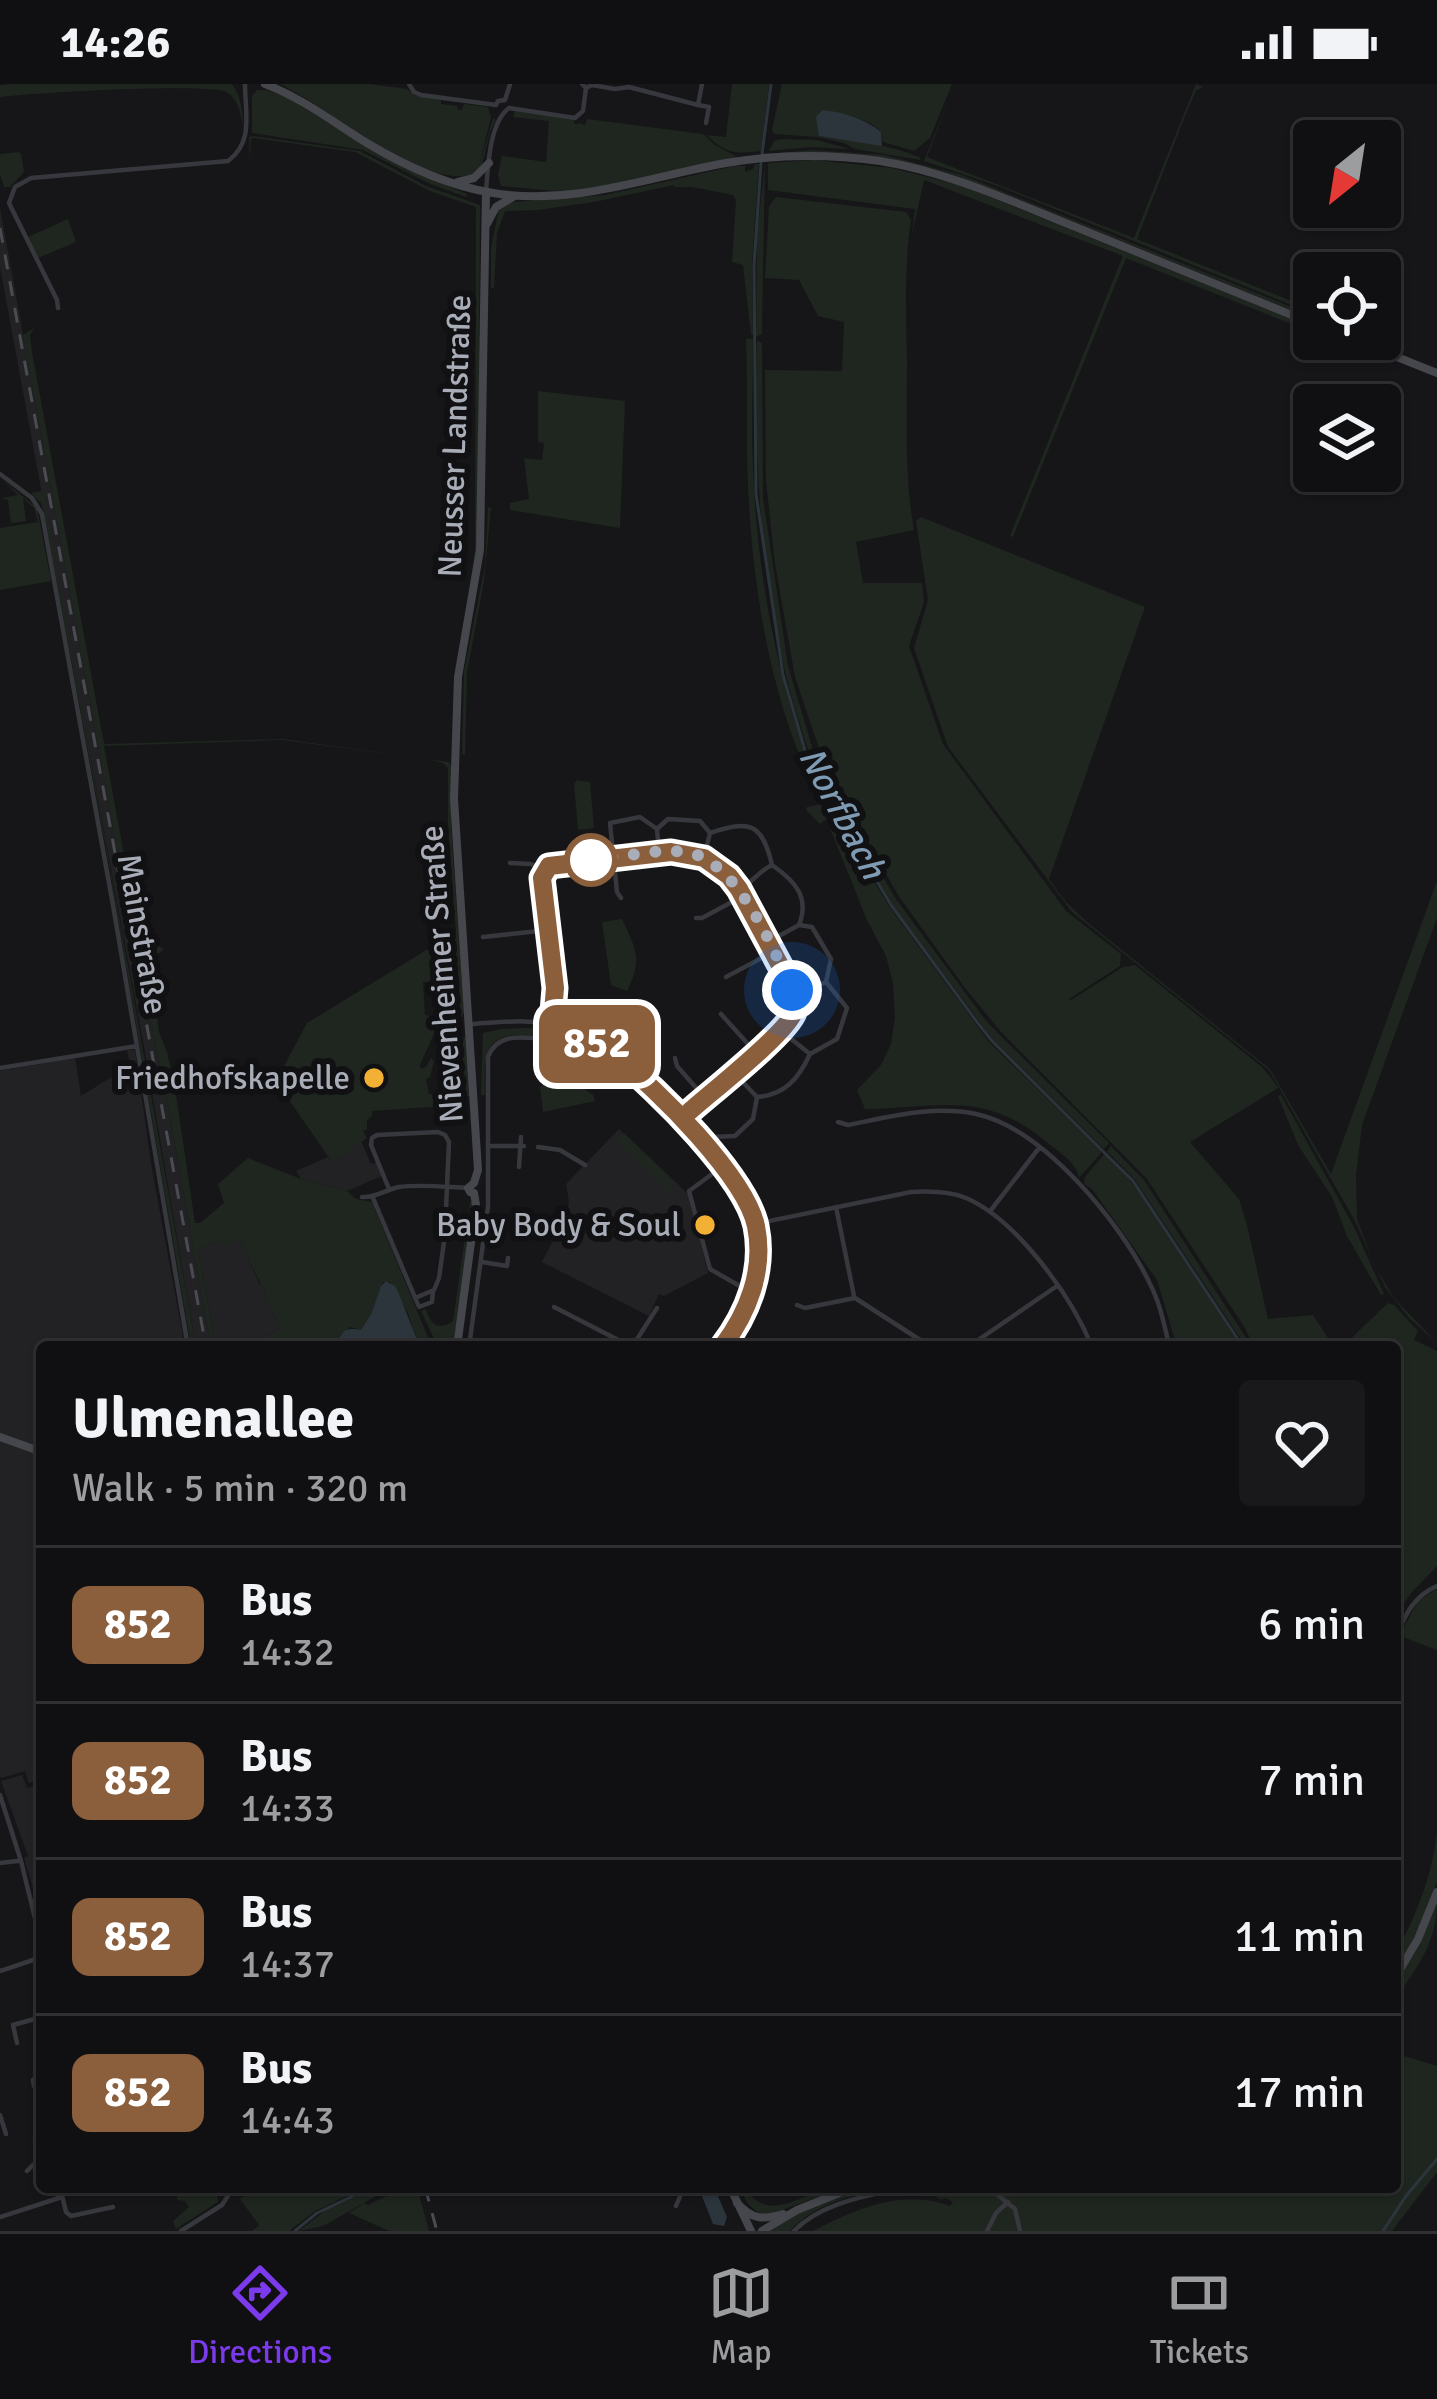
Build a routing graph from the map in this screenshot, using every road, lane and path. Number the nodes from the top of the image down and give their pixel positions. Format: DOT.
graph roads {
  1 [pos="245,84"];
  2 [pos="265,84"];
  3 [pos="409,84"];
  4 [pos="510,84"];
  5 [pos="702,84"];
  6 [pos="584,86"];
  7 [pos="505,100"];
  8 [pos="496,105"];
  9 [pos="698,105"];
  10 [pos="509,108"];
  11 [pos="502,113"];
  12 [pos="706,123"];
  13 [pos="489,163"];
  14 [pos="450,182"];
  15 [pos="486,192"];
  16 [pos="516,196"];
  17 [pos="484,230"];
  18 [pos="58,308"];
  19 [pos="1293,315"];
  20 [pos="1401,359"];
  21 [pos="1437,373"];
  22 [pos="0,474"];
  23 [pos="455,761"];
  24 [pos="658,829"];
  25 [pos="710,833"];
  26 [pos="659,853"];
  27 [pos="614,858"];
  28 [pos="704,858"];
  29 [pos="510,862"];
  30 [pos="772,865"];
  31 [pos="544,870"];
  32 [pos="741,892"];
  33 [pos="621,898"];
  34 [pos="696,918"];
  35 [pos="799,926"];
  36 [pos="549,930"];
  37 [pos="483,938"];
  38 [pos="768,942"];
  39 [pos="773,952"];
  40 [pos="726,976"];
  41 [pos="826,982"];
  42 [pos="794,995"];
  43 [pos="721,1014"];
  44 [pos="470,1024"];
  45 [pos="554,1025"];
  46 [pos="780,1030"];
  47 [pos="137,1046"];
  48 [pos="756,1053"];
  49 [pos="810,1054"];
  50 [pos="675,1058"];
  51 [pos="0,1067"];
  52 [pos="734,1072"];
  53 [pos="757,1097"];
  54 [pos="705,1098"];
  55 [pos="488,1102"];
  56 [pos="498,1102"];
  57 [pos="681,1119"];
  58 [pos="838,1122"];
  59 [pos="521,1137"];
  60 [pos="704,1144"];
  61 [pos="490,1146"];
  62 [pos="522,1146"];
  63 [pos="538,1147"];
  64 [pos="1039,1148"];
  65 [pos="585,1165"];
  66 [pos="723,1166"];
  67 [pos="519,1167"];
  68 [pos="448,1187"];
  69 [pos="472,1188"];
  70 [pos="389,1189"];
  71 [pos="362,1197"];
  72 [pos="373,1198"];
  73 [pos="836,1208"];
  74 [pos="990,1212"];
  75 [pos="755,1224"];
  76 [pos="482,1262"];
  77 [pos="507,1264"];
  78 [pos="1057,1286"];
  79 [pos="752,1293"];
  80 [pos="855,1298"];
  81 [pos="797,1305"];
  82 [pos="554,1307"];
  83 [pos="657,1308"];
  84 [pos="187,1341"];
  85 [pos="458,1341"];
  86 [pos="471,1341"];
  87 [pos="620,1341"];
  88 [pos="636,1341"];
  89 [pos="726,1341"];
  90 [pos="922,1341"];
  91 [pos="977,1341"];
  92 [pos="1089,1341"];
  93 [pos="1168,1341"];
  94 [pos="0,1436"];
  95 [pos="36,1450"];
  96 [pos="1437,1586"];
  97 [pos="1401,1626"];
  98 [pos="0,1795"];
  99 [pos="21,1861"];
  100 [pos="0,1863"];
  101 [pos="1437,1892"];
  102 [pos="36,1922"];
  103 [pos="36,1960"];
  104 [pos="1401,1967"];
  105 [pos="0,1971"];
  106 [pos="36,2019"];
  107 [pos="17,2043"];
  108 [pos="36,2079"];
  109 [pos="34,2086"];
  110 [pos="0,2106"];
  111 [pos="1,2115"];
  112 [pos="6,2134"];
  113 [pos="36,2166"];
  114 [pos="27,2170"];
  115 [pos="61,2193"];
  116 [pos="231,2193"];
  117 [pos="681,2193"];
  118 [pos="732,2193"];
  119 [pos="839,2193"];
  120 [pos="880,2193"];
  121 [pos="996,2193"];
  122 [pos="62,2197"];
  123 [pos="1008,2202"];
  124 [pos="737,2204"];
  125 [pos="676,2206"];
  126 [pos="113,2207"];
  127 [pos="796,2210"];
  128 [pos="0,2216"];
  129 [pos="181,2231"];
  130 [pos="742,2231"];
  131 [pos="752,2231"];
  132 [pos="762,2231"];
  133 [pos="794,2231"];
  134 [pos="987,2231"];
  135 [pos="1020,2231"];
  1 -- 18 [label="street"];
  2 -- 14 [label="main road"];
  3 -- 8 [label="street"];
  4 -- 7 [label="street"];
  5 -- 9 [label="street"];
  6 -- 9 [label="street"];
  6 -- 10 [label="street"];
  7 -- 8 [label="street"];
  7 -- 10 [label="street"];
  8 -- 11 [label="street"];
  9 -- 12 [label="street"];
  10 -- 11 [label="street"];
  11 -- 13 [label="street, Neusser Landstraße"];
  13 -- 14 [label="main road"];
  13 -- 15 [label="street, Neusser Landstraße"];
  14 -- 15 [label="main road"];
  15 -- 16 [label="main road"];
  15 -- 17 [label="main road, Neusser Landstraße"];
  16 -- 17 [label="main road"];
  16 -- 19 [label="main road"];
  17 -- 23 [label="main road, Neusser Landstraße"];
  20 -- 21 [label="main road"];
  22 -- 47 [label="street, Mainstraße"];
  23 -- 44 [label="main road, Nievenheimer Straße"];
  24 -- 25 [label="street"];
  24 -- 26 [label="street"];
  24 -- 27 [label="street"];
  25 -- 28 [label="street"];
  25 -- 30 [label="street"];
  26 -- 27 [label="street"];
  26 -- 28 [label="street"];
  27 -- 31 [label="street"];
  27 -- 33 [label="street"];
  28 -- 32 [label="street"];
  29 -- 31 [label="street"];
  30 -- 32 [label="street"];
  30 -- 35 [label="street"];
  31 -- 36 [label="street"];
  32 -- 34 [label="street"];
  32 -- 38 [label="street"];
  35 -- 38 [label="street"];
  35 -- 41 [label="street"];
  36 -- 37 [label="street"];
  36 -- 45 [label="street"];
  38 -- 39 [label="street"];
  39 -- 40 [label="street"];
  39 -- 42 [label="street"];
  41 -- 42 [label="street"];
  41 -- 49 [label="street"];
  42 -- 46 [label="street"];
  43 -- 48 [label="street"];
  44 -- 45 [label="street"];
  44 -- 69 [label="main road, Nievenheimer Straße"];
  45 -- 55 [label="street"];
  45 -- 57 [label="street"];
  46 -- 48 [label="street"];
  46 -- 49 [label="street"];
  47 -- 51 [label="street"];
  47 -- 84 [label="street, Mainstraße"];
  48 -- 52 [label="street"];
  49 -- 53 [label="street"];
  50 -- 54 [label="street"];
  52 -- 53 [label="street"];
  52 -- 54 [label="street"];
  53 -- 60 [label="street"];
  54 -- 57 [label="street"];
  55 -- 56 [label="street"];
  55 -- 61 [label="street"];
  57 -- 60 [label="street"];
  58 -- 64 [label="street"];
  59 -- 62 [label="street"];
  60 -- 66 [label="street"];
  61 -- 62 [label="street"];
  61 -- 76 [label="street"];
  62 -- 67 [label="street"];
  63 -- 65 [label="street"];
  64 -- 74 [label="street"];
  64 -- 93 [label="street"];
  66 -- 75 [label="street"];
  66 -- 79 [label="street"];
  68 -- 69 [label="street"];
  68 -- 70 [label="street"];
  68 -- 70 [label="street"];
  68 -- 72 [label="street"];
  69 -- 85 [label="main road, Nievenheimer Straße"];
  70 -- 72 [label="street"];
  71 -- 72 [label="street"];
  73 -- 74 [label="street"];
  73 -- 75 [label="street"];
  73 -- 80 [label="street"];
  74 -- 78 [label="street"];
  75 -- 79 [label="street"];
  76 -- 77 [label="street"];
  76 -- 86 [label="street"];
  78 -- 91 [label="street"];
  78 -- 92 [label="street"];
  79 -- 89 [label="street"];
  80 -- 81 [label="street"];
  80 -- 90 [label="street"];
  82 -- 87 [label="street"];
  83 -- 88 [label="street"];
  94 -- 95 [label="main road"];
  96 -- 97 [label="street"];
  98 -- 99 [label="street"];
  99 -- 100 [label="street"];
  99 -- 102 [label="street"];
  101 -- 104 [label="main road"];
  103 -- 105 [label="street"];
  106 -- 107 [label="street"];
  108 -- 109 [label="street"];
  110 -- 111 [label="street"];
  111 -- 112 [label="street"];
  113 -- 114 [label="street"];
  115 -- 122 [label="street"];
  116 -- 129 [label="street"];
  117 -- 125 [label="street"];
  118 -- 124 [label="main road"];
  119 -- 127 [label="main road"];
  120 -- 133 [label="street"];
  121 -- 123 [label="street"];
  122 -- 126 [label="street"];
  122 -- 128 [label="street"];
  123 -- 134 [label="street"];
  123 -- 135 [label="street"];
  124 -- 127 [label="main road"];
  124 -- 130 [label="main road"];
  124 -- 131 [label="main road"];
  127 -- 132 [label="main road"];
}
